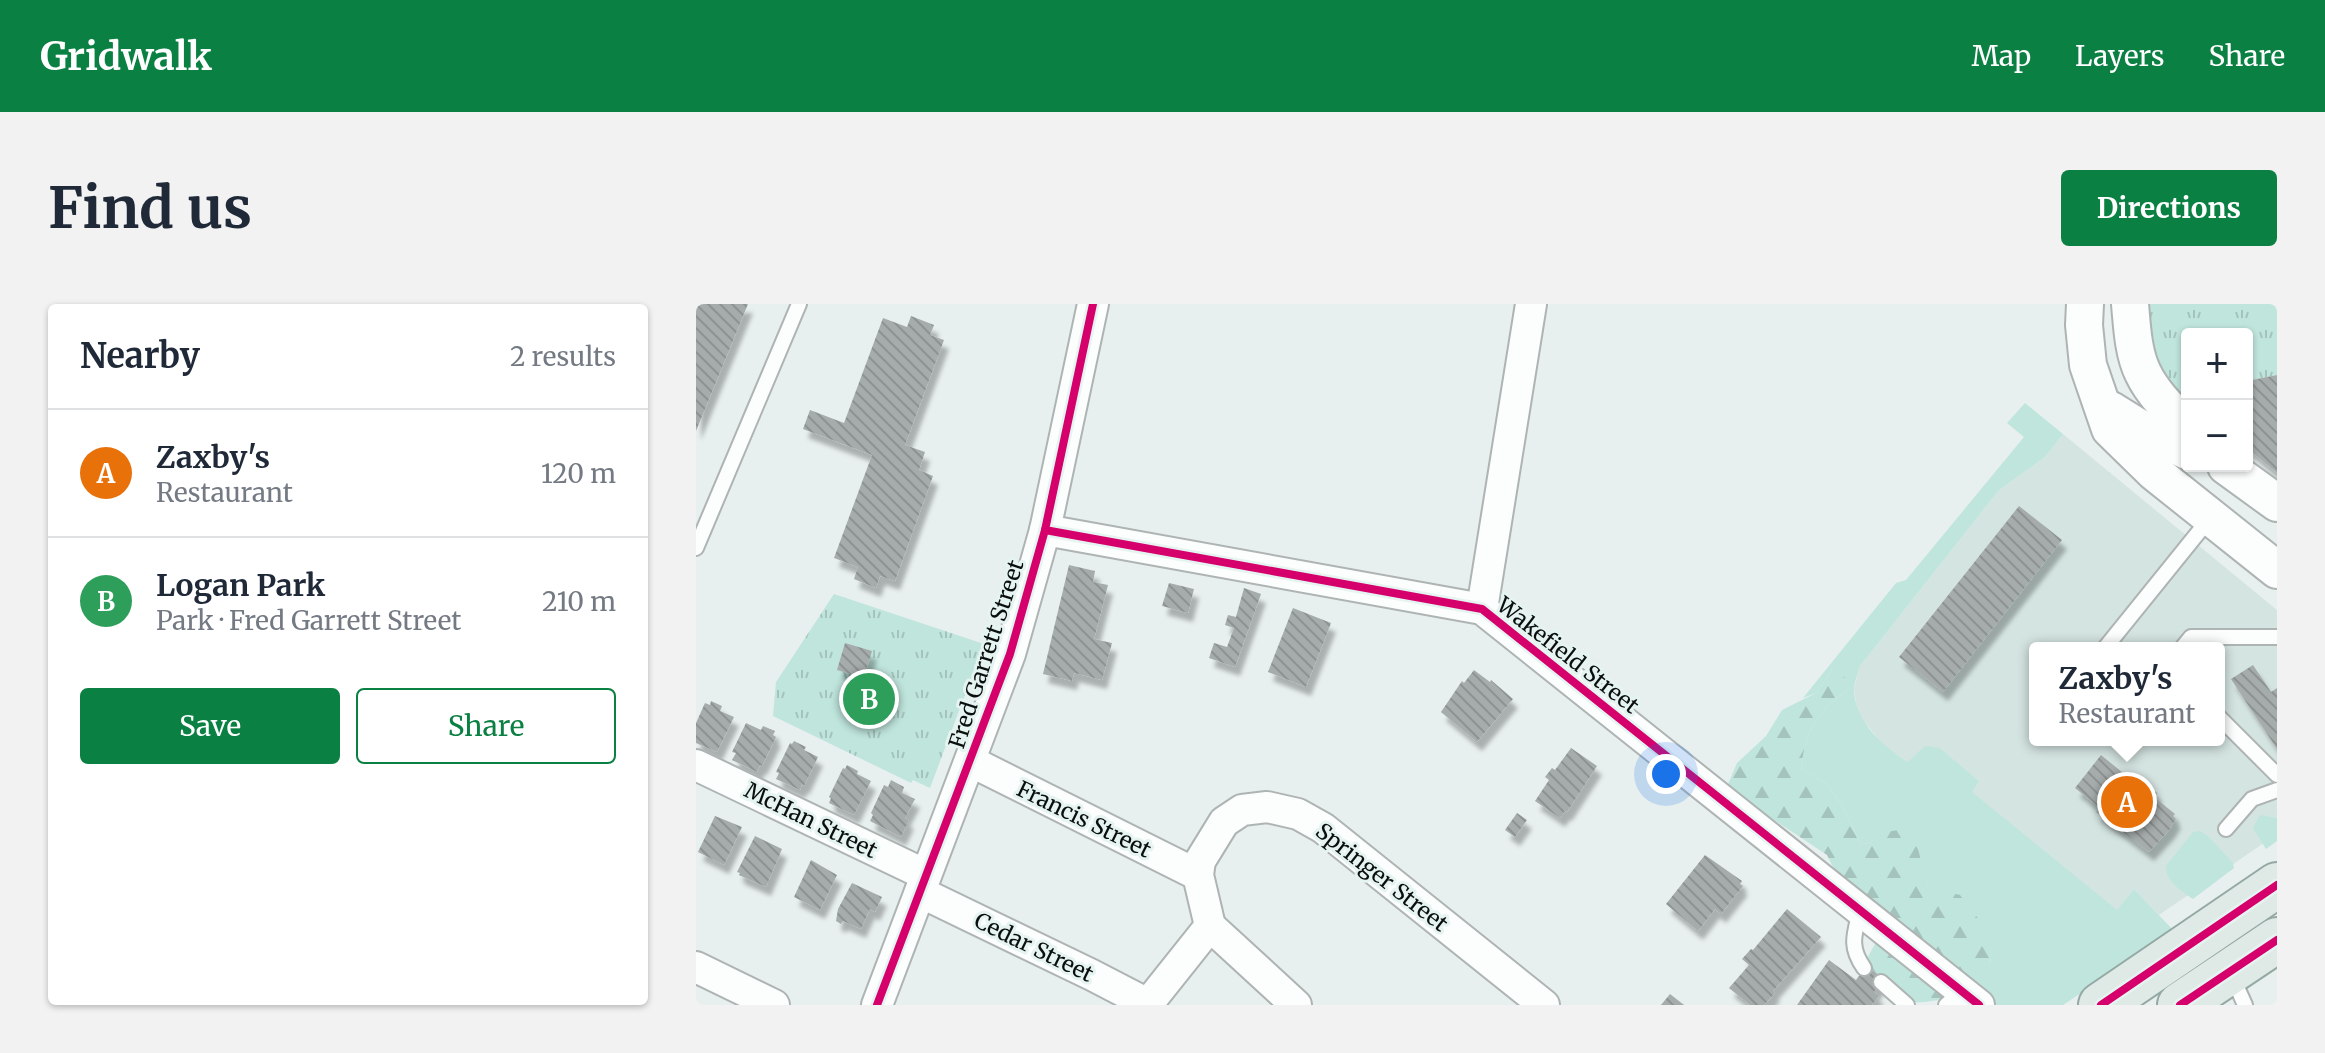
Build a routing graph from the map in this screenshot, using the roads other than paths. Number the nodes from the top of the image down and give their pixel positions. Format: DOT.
graph roads {
  1 [pos="799,304"];
  2 [pos="1093,304"];
  3 [pos="1531,304"];
  4 [pos="2085,304"];
  5 [pos="2130,304"];
  6 [pos="2099,401"];
  7 [pos="2181,421"];
  8 [pos="2181,448"];
  9 [pos="2234,472"];
  10 [pos="2277,503"];
  11 [pos="2210,518"];
  12 [pos="1045,530"];
  13 [pos="696,548"];
  14 [pos="2277,570"];
  15 [pos="1482,609"];
  16 [pos="2277,637"];
  17 [pos="2110,642"];
  18 [pos="2187,642"];
  19 [pos="2225,723"];
  20 [pos="970,761"];
  21 [pos="696,765"];
  22 [pos="2277,775"];
  23 [pos="2277,790"];
  24 [pos="2226,829"];
  25 [pos="1198,875"];
  26 [pos="923,884"];
  27 [pos="2277,885"];
  28 [pos="1860,911"];
  29 [pos="1210,926"];
  30 [pos="2277,940"];
  31 [pos="696,967"];
  32 [pos="1864,968"];
  33 [pos="1881,982"];
  34 [pos="2238,988"];
  35 [pos="1962,1000"];
  36 [pos="774,1005"];
  37 [pos="877,1005"];
  38 [pos="1147,1005"];
  39 [pos="1296,1005"];
  40 [pos="1544,1005"];
  41 [pos="1907,1005"];
  42 [pos="2101,1005"];
  43 [pos="2180,1005"];
  1 -- 13 [label="lane"];
  2 -- 12 [label="street, Fred Garrett Street"];
  3 -- 15 [label="street"];
  4 -- 6 [label="street"];
  5 -- 7 [label="street"];
  6 -- 8 [label="street"];
  6 -- 11 [label="street"];
  9 -- 10 [label="street"];
  11 -- 14 [label="street"];
  11 -- 17 [label="lane"];
  12 -- 15 [label="street, Wakefield Street"];
  12 -- 20 [label="street, Fred Garrett Street"];
  15 -- 28 [label="street, Wakefield Street"];
  16 -- 18 [label="lane"];
  19 -- 22 [label="lane"];
  20 -- 25 [label="street, Francis Street"];
  20 -- 26 [label="street, Fred Garrett Street"];
  21 -- 26 [label="street, McHan Street"];
  23 -- 24 [label="lane"];
  25 -- 29 [label="street"];
  25 -- 40 [label="street, Springer Street"];
  26 -- 37 [label="street, Fred Garrett Street"];
  26 -- 38 [label="street, Cedar Street"];
  27 -- 42 [label="main road"];
  28 -- 32 [label="lane"];
  28 -- 35 [label="street, Wakefield Street"];
  29 -- 38 [label="street"];
  29 -- 39 [label="street"];
  30 -- 34 [label="main road"];
  31 -- 36 [label="street"];
  33 -- 41 [label="lane"];
  34 -- 43 [label="main road"];
}
